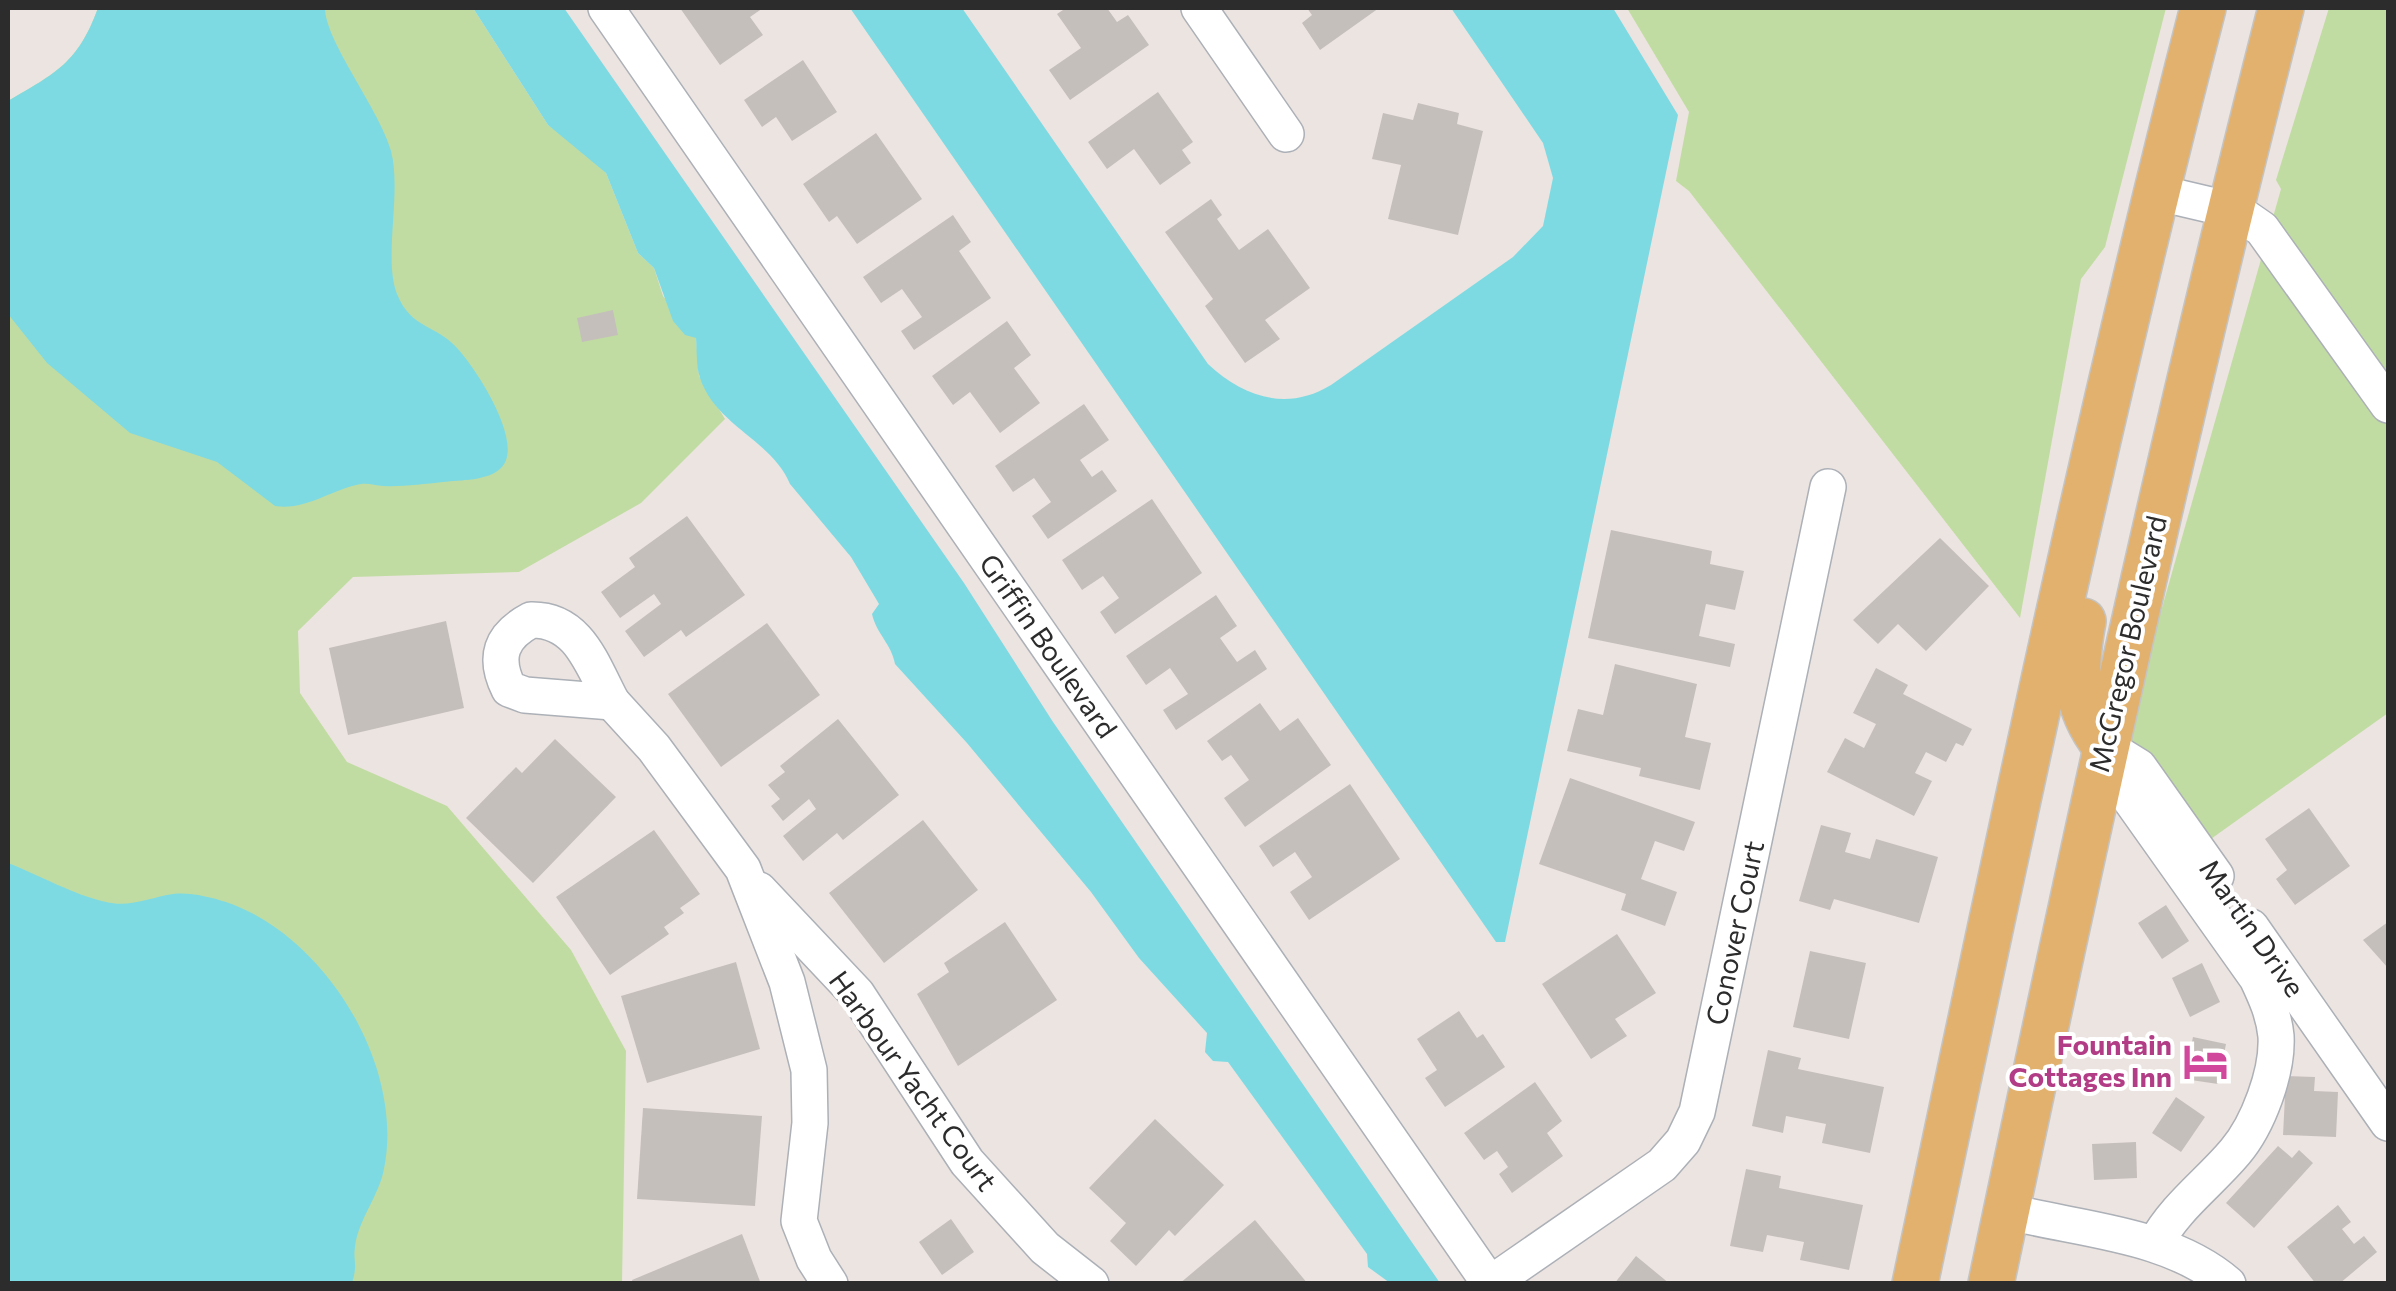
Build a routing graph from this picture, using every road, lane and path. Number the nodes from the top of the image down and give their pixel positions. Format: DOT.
graph roads {
  1 [pos="606,8"];
  2 [pos="1199,8"];
  3 [pos="2202,8"];
  4 [pos="2280,8"];
  5 [pos="1286,134"];
  6 [pos="2155,192"];
  7 [pos="2230,209"];
  8 [pos="2108,398"];
  9 [pos="2388,404"];
  10 [pos="1828,487"];
  11 [pos="612,702"];
  12 [pos="2104,746"];
  13 [pos="743,869"];
  14 [pos="2388,1123"];
  15 [pos="2006,1212"];
  16 [pos="2155,1244"];
  17 [pos="830,1284"];
  18 [pos="1091,1284"];
  19 [pos="1490,1284"];
  20 [pos="1915,1284"];
  21 [pos="1991,1284"];
  22 [pos="2228,1284"];
  1 -- 19 [label="street, Griffin Boulevard"];
  2 -- 5 [label="street"];
  3 -- 6 [label="main road"];
  4 -- 7 [label="main road, McGregor Boulevard"];
  6 -- 7 [label="street"];
  6 -- 8 [label="main road"];
  7 -- 9 [label="street"];
  7 -- 12 [label="main road, McGregor Boulevard"];
  8 -- 12 [label="main road"];
  8 -- 20 [label="main road"];
  10 -- 19 [label="street, Conover Court"];
  11 -- 13 [label="street, Harbour Yacht Court"];
  12 -- 14 [label="street, Martin Drive"];
  12 -- 15 [label="main road, McGregor Boulevard"];
  12 -- 16 [label="street"];
  13 -- 17 [label="street, Harbour Yacht Court"];
  13 -- 18 [label="street, Harbour Yacht Court"];
  15 -- 16 [label="street"];
  15 -- 21 [label="main road, McGregor Boulevard"];
  16 -- 22 [label="street"];
}
